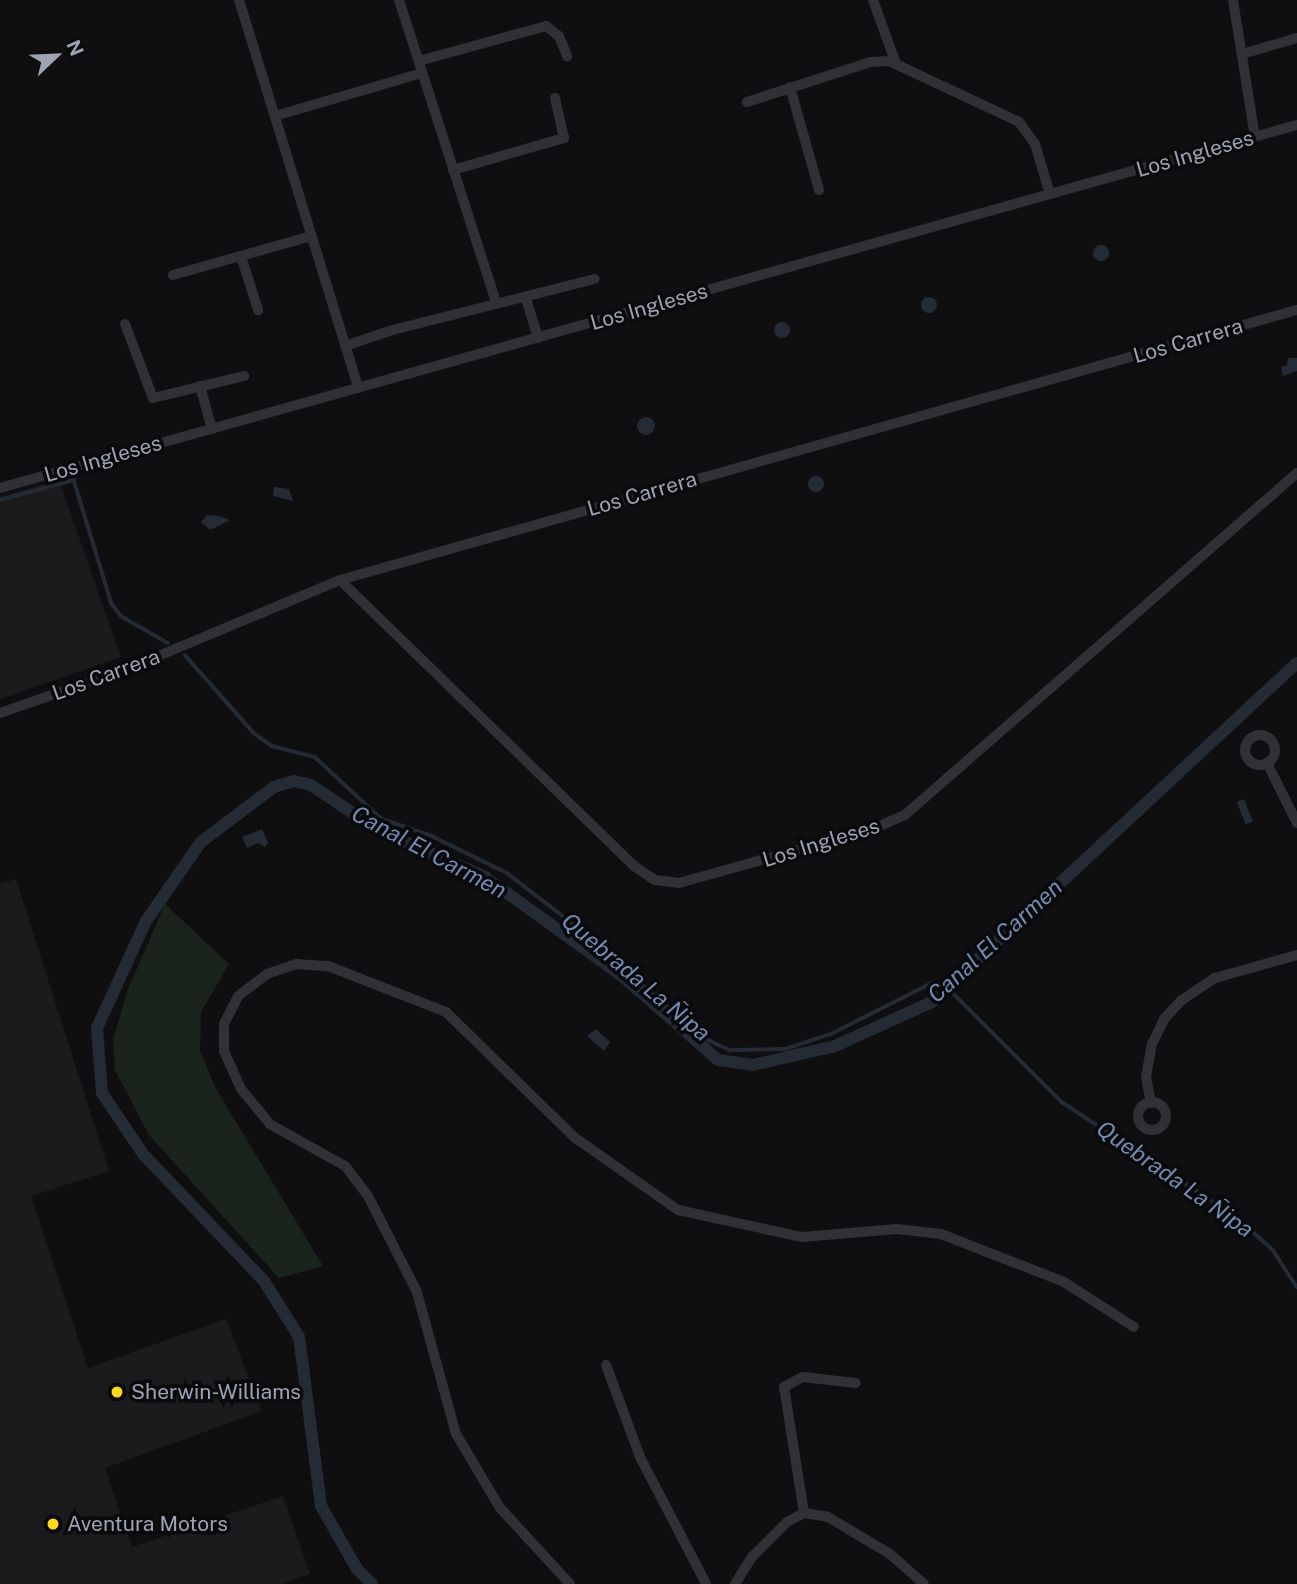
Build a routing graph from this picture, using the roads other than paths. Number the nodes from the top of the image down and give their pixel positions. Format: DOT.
graph roads {
  1 [pos="239,0"];
  2 [pos="399,0"];
  3 [pos="873,0"];
  4 [pos="1233,0"];
  5 [pos="1297,38"];
  6 [pos="1242,54"];
  7 [pos="567,56"];
  8 [pos="419,61"];
  9 [pos="896,64"];
  10 [pos="422,73"];
  11 [pos="790,87"];
  12 [pos="555,98"];
  13 [pos="747,102"];
  14 [pos="275,116"];
  15 [pos="1297,125"];
  16 [pos="1255,137"];
  17 [pos="453,170"];
  18 [pos="819,190"];
  19 [pos="1050,194"];
  20 [pos="312,236"];
  21 [pos="241,256"];
  22 [pos="173,275"];
  23 [pos="595,279"];
  24 [pos="526,298"];
  25 [pos="496,303"];
  26 [pos="258,310"];
  27 [pos="1297,310"];
  28 [pos="125,324"];
  29 [pos="538,338"];
  30 [pos="345,346"];
  31 [pos="244,376"];
  32 [pos="200,386"];
  33 [pos="358,388"];
  34 [pos="212,429"];
  35 [pos="1297,473"];
  36 [pos="0,488"];
  37 [pos="340,580"];
  38 [pos="0,713"];
  39 [pos="1267,763"];
  40 [pos="1297,823"];
  41 [pos="1297,956"];
  42 [pos="1150,1103"];
  43 [pos="1134,1327"];
  44 [pos="606,1366"];
  45 [pos="856,1382"];
  46 [pos="804,1513"];
  47 [pos="570,1584"];
  48 [pos="706,1584"];
  49 [pos="735,1584"];
  50 [pos="923,1584"];
  1 -- 14 [label="street"];
  2 -- 8 [label="street"];
  3 -- 9 [label="street"];
  4 -- 6 [label="street"];
  5 -- 6 [label="street"];
  6 -- 16 [label="street"];
  7 -- 8 [label="street"];
  8 -- 10 [label="street"];
  9 -- 11 [label="street"];
  9 -- 19 [label="street"];
  10 -- 14 [label="street"];
  10 -- 17 [label="street"];
  11 -- 13 [label="street"];
  11 -- 18 [label="street"];
  12 -- 17 [label="street"];
  14 -- 20 [label="street"];
  15 -- 16 [label="street, Los Ingleses"];
  16 -- 19 [label="street, Los Ingleses"];
  17 -- 25 [label="street"];
  19 -- 29 [label="street, Los Ingleses"];
  20 -- 21 [label="street"];
  20 -- 30 [label="street"];
  21 -- 22 [label="street"];
  21 -- 26 [label="street"];
  23 -- 24 [label="street"];
  24 -- 25 [label="street"];
  24 -- 29 [label="street"];
  25 -- 30 [label="street"];
  27 -- 37 [label="street, Los Carrera"];
  28 -- 32 [label="street"];
  29 -- 33 [label="street, Los Ingleses"];
  30 -- 33 [label="street"];
  31 -- 32 [label="street"];
  32 -- 34 [label="street"];
  33 -- 34 [label="street, Los Ingleses"];
  34 -- 36 [label="street, Los Ingleses"];
  35 -- 37 [label="street, Los Ingleses"];
  37 -- 38 [label="street, Los Carrera"];
  39 -- 40 [label="street"];
  41 -- 42 [label="street"];
  43 -- 47 [label="street"];
  44 -- 48 [label="street"];
  45 -- 46 [label="street"];
  46 -- 49 [label="street"];
  46 -- 50 [label="street"];
}
